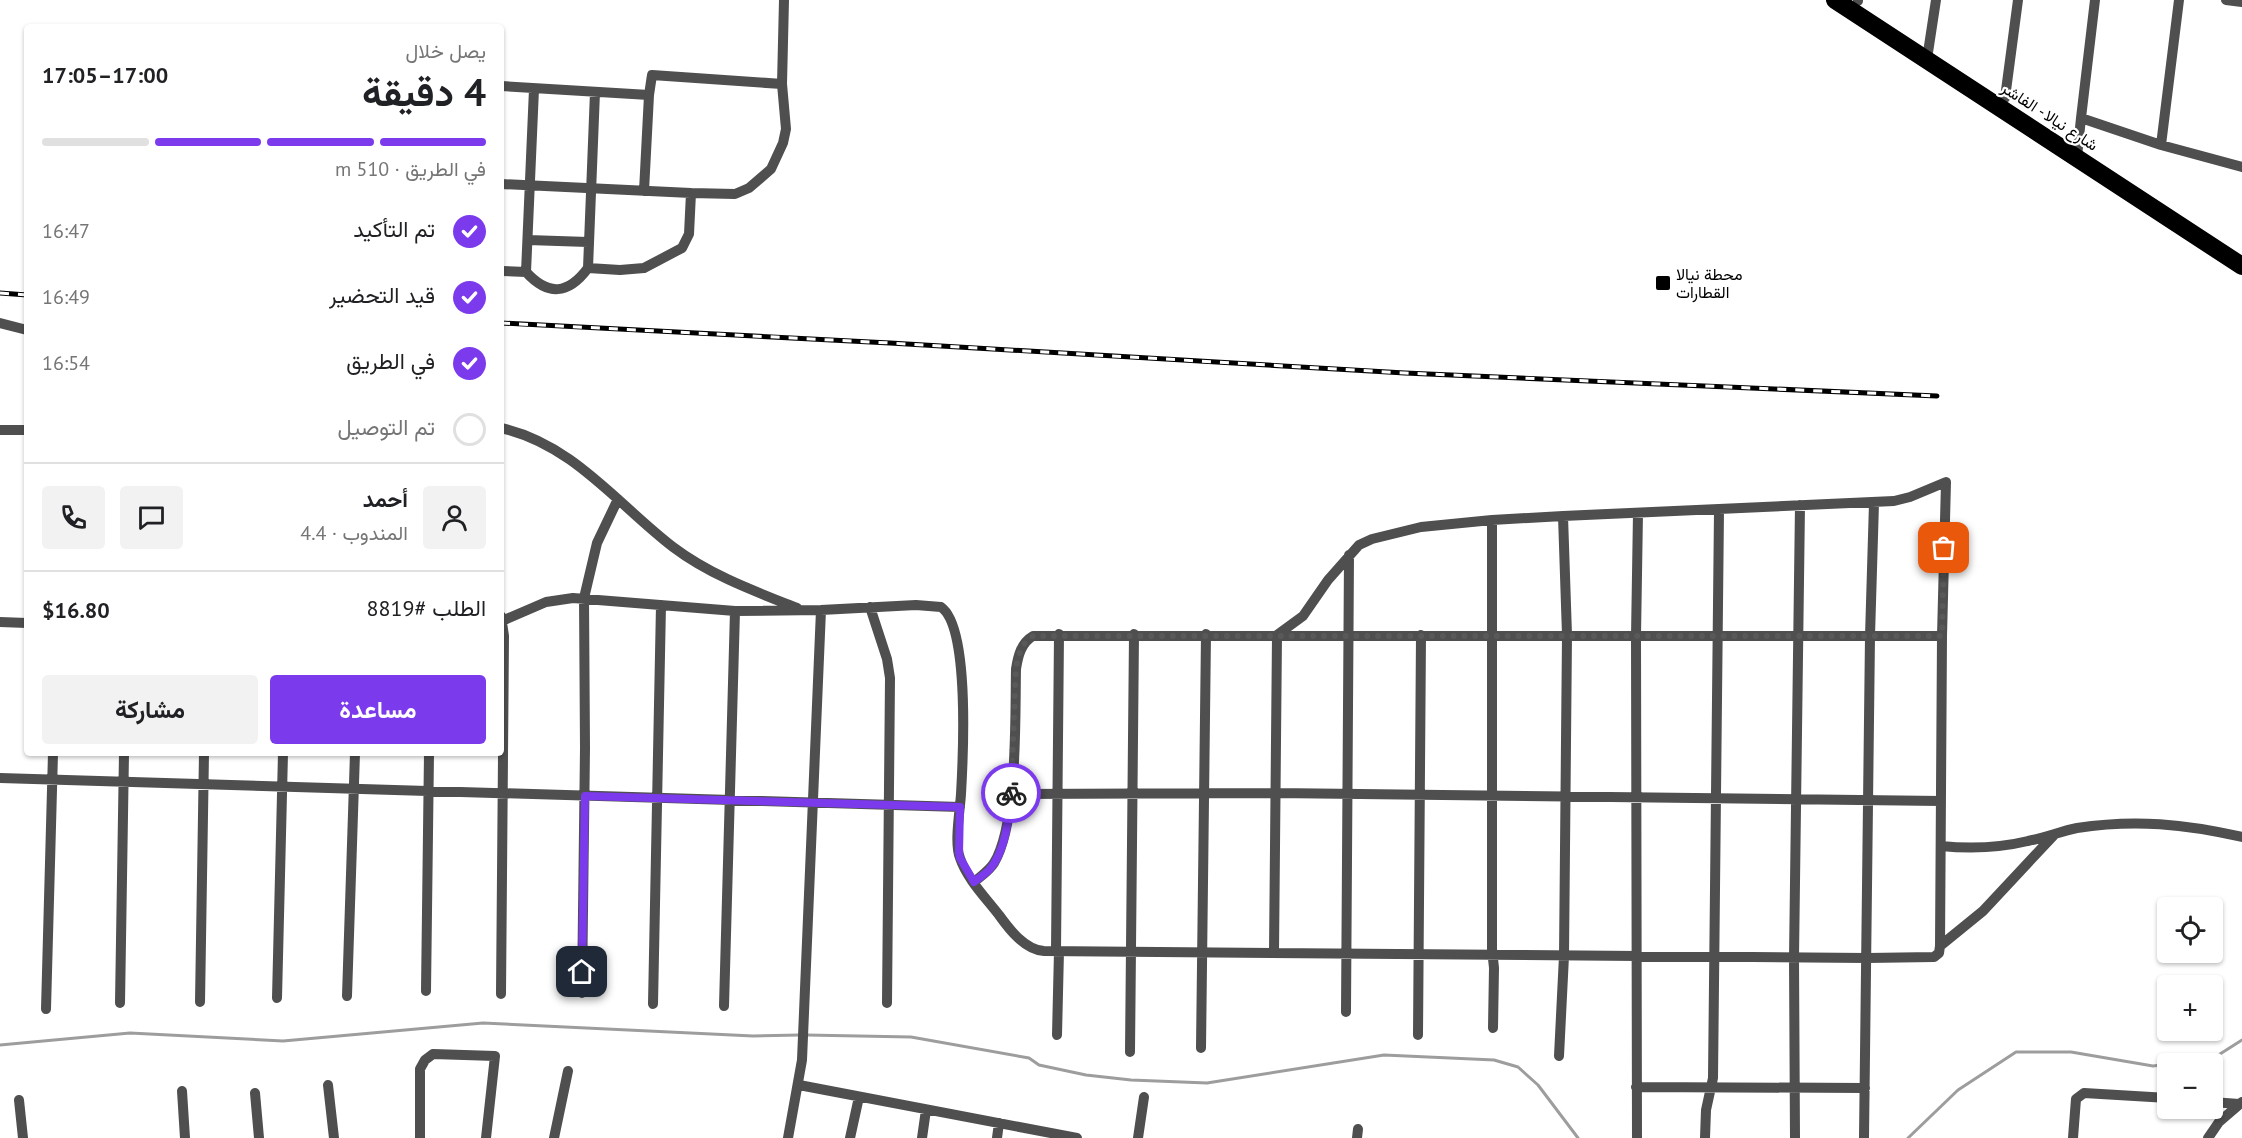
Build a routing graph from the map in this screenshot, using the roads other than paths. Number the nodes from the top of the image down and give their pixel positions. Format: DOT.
graph roads {
  1 [pos="784,0"];
  2 [pos="1835,0"];
  3 [pos="1858,0"];
  4 [pos="1936,0"];
  5 [pos="2018,0"];
  6 [pos="2095,0"];
  7 [pos="2179,0"];
  8 [pos="2226,0"];
  9 [pos="2242,2"];
  10 [pos="1928,53"];
  11 [pos="782,84"];
  12 [pos="504,86"];
  13 [pos="534,89"];
  14 [pos="595,92"];
  15 [pos="649,95"];
  16 [pos="2006,98"];
  17 [pos="2020,114"];
  18 [pos="2081,118"];
  19 [pos="2161,145"];
  20 [pos="2078,152"];
  21 [pos="2242,167"];
  22 [pos="504,184"];
  23 [pos="530,185"];
  24 [pos="591,188"];
  25 [pos="644,191"];
  26 [pos="691,193"];
  27 [pos="528,240"];
  28 [pos="588,242"];
  29 [pos="2219,245"];
  30 [pos="2242,253"];
  31 [pos="2242,266"];
  32 [pos="588,268"];
  33 [pos="504,272"];
  34 [pos="526,272"];
  35 [pos="0,323"];
  36 [pos="24,329"];
  37 [pos="0,430"];
  38 [pos="24,430"];
  39 [pos="504,430"];
  40 [pos="618,499"];
  41 [pos="1874,503"];
  42 [pos="1800,505"];
  43 [pos="1719,510"];
  44 [pos="1638,513"];
  45 [pos="1563,516"];
  46 [pos="1492,520"];
  47 [pos="1349,555"];
  48 [pos="584,598"];
  49 [pos="661,605"];
  50 [pos="870,607"];
  51 [pos="802,610"];
  52 [pos="821,610"];
  53 [pos="735,611"];
  54 [pos="504,618"];
  55 [pos="0,622"];
  56 [pos="24,623"];
  57 [pos="1059,634"];
  58 [pos="1134,634"];
  59 [pos="1206,634"];
  60 [pos="1348,634"];
  61 [pos="1277,635"];
  62 [pos="1420,635"];
  63 [pos="1493,635"];
  64 [pos="1567,635"];
  65 [pos="1636,636"];
  66 [pos="1719,636"];
  67 [pos="1797,636"];
  68 [pos="1870,636"];
  69 [pos="1942,636"];
  70 [pos="53,756"];
  71 [pos="124,756"];
  72 [pos="204,756"];
  73 [pos="283,756"];
  74 [pos="355,756"];
  75 [pos="429,756"];
  76 [pos="504,756"];
  77 [pos="0,778"];
  78 [pos="53,780"];
  79 [pos="124,782"];
  80 [pos="203,784"];
  81 [pos="282,787"];
  82 [pos="354,789"];
  83 [pos="428,791"];
  84 [pos="504,793"];
  85 [pos="1205,793"];
  86 [pos="1011,794"];
  87 [pos="1057,794"];
  88 [pos="1132,794"];
  89 [pos="1276,794"];
  90 [pos="1347,795"];
  91 [pos="585,796"];
  92 [pos="1421,796"];
  93 [pos="1493,796"];
  94 [pos="1565,797"];
  95 [pos="657,798"];
  96 [pos="1637,798"];
  97 [pos="1717,798"];
  98 [pos="1796,799"];
  99 [pos="730,800"];
  100 [pos="1869,800"];
  101 [pos="1941,801"];
  102 [pos="812,802"];
  103 [pos="889,805"];
  104 [pos="960,807"];
  105 [pos="2056,833"];
  106 [pos="2242,837"];
  107 [pos="1941,846"];
  108 [pos="974,882"];
  109 [pos="1940,946"];
  110 [pos="1058,951"];
  111 [pos="1129,952"];
  112 [pos="1202,952"];
  113 [pos="1274,953"];
  114 [pos="1346,954"];
  115 [pos="1420,954"];
  116 [pos="1493,955"];
  117 [pos="1564,956"];
  118 [pos="1636,956"];
  119 [pos="1715,957"];
  120 [pos="1794,958"];
  121 [pos="1867,958"];
  122 [pos="426,991"];
  123 [pos="582,993"];
  124 [pos="501,994"];
  125 [pos="346,996"];
  126 [pos="277,998"];
  127 [pos="200,1002"];
  128 [pos="120,1003"];
  129 [pos="887,1003"];
  130 [pos="653,1004"];
  131 [pos="724,1006"];
  132 [pos="46,1009"];
  133 [pos="1346,1012"];
  134 [pos="1492,1028"];
  135 [pos="1057,1035"];
  136 [pos="1418,1035"];
  137 [pos="1201,1048"];
  138 [pos="1130,1052"];
  139 [pos="1559,1056"];
  140 [pos="568,1071"];
  141 [pos="799,1085"];
  142 [pos="328,1086"];
  143 [pos="1636,1087"];
  144 [pos="1712,1087"];
  145 [pos="1794,1088"];
  146 [pos="1865,1088"];
  147 [pos="182,1091"];
  148 [pos="255,1093"];
  149 [pos="859,1097"];
  150 [pos="1144,1097"];
  151 [pos="2157,1097"];
  152 [pos="20,1100"];
  153 [pos="2223,1102"];
  154 [pos="2240,1103"];
  155 [pos="926,1110"];
  156 [pos="999,1123"];
  157 [pos="23,1138"];
  158 [pos="186,1138"];
  159 [pos="260,1138"];
  160 [pos="334,1138"];
  161 [pos="420,1138"];
  162 [pos="486,1138"];
  163 [pos="554,1138"];
  164 [pos="788,1138"];
  165 [pos="850,1138"];
  166 [pos="922,1138"];
  167 [pos="997,1138"];
  168 [pos="1071,1138"];
  169 [pos="1138,1138"];
  170 [pos="1637,1138"];
  171 [pos="1705,1138"];
  172 [pos="1795,1138"];
  173 [pos="1864,1138"];
  174 [pos="2073,1138"];
  175 [pos="2208,1138"];
  1 -- 11 [label="street"];
  2 -- 10 [label="highway, شارع نيالا - الفاشر"];
  3 -- 10 [label="highway, شارع نيالا - الفاشر"];
  4 -- 10 [label="street"];
  5 -- 16 [label="street"];
  6 -- 18 [label="street"];
  7 -- 19 [label="street"];
  8 -- 9 [label="street"];
  10 -- 16 [label="highway, شارع نيالا - الفاشر"];
  10 -- 17 [label="highway, شارع نيالا - الفاشر"];
  11 -- 15 [label="street"];
  11 -- 26 [label="street"];
  12 -- 13 [label="street"];
  13 -- 14 [label="street"];
  13 -- 23 [label="street"];
  14 -- 15 [label="street"];
  14 -- 24 [label="street"];
  15 -- 25 [label="street"];
  16 -- 17 [label="highway, شارع نيالا - الفاشر"];
  17 -- 20 [label="highway, شارع نيالا - الفاشر"];
  18 -- 19 [label="street"];
  18 -- 20 [label="street"];
  19 -- 21 [label="street"];
  20 -- 29 [label="highway, شارع نيالا - الفاشر"];
  22 -- 23 [label="street"];
  23 -- 24 [label="street"];
  23 -- 27 [label="street"];
  24 -- 25 [label="street"];
  24 -- 28 [label="street"];
  25 -- 26 [label="street"];
  26 -- 32 [label="street"];
  27 -- 28 [label="street"];
  27 -- 34 [label="street"];
  28 -- 32 [label="street"];
  29 -- 30 [label="highway, شارع نيالا - الفاشر"];
  29 -- 31 [label="highway, شارع نيالا - الفاشر"];
  32 -- 34 [label="street"];
  33 -- 34 [label="street"];
  35 -- 36 [label="street"];
  37 -- 38 [label="street"];
  39 -- 40 [label="street"];
  40 -- 48 [label="street"];
  40 -- 51 [label="street"];
  41 -- 42 [label="street"];
  41 -- 68 [label="street"];
  41 -- 69 [label="street"];
  42 -- 43 [label="street"];
  42 -- 67 [label="street"];
  43 -- 44 [label="street"];
  43 -- 66 [label="street"];
  44 -- 45 [label="street"];
  44 -- 65 [label="street"];
  45 -- 46 [label="street"];
  45 -- 64 [label="street"];
  46 -- 47 [label="street"];
  46 -- 63 [label="street"];
  47 -- 60 [label="street"];
  47 -- 61 [label="street"];
  48 -- 49 [label="street"];
  48 -- 54 [label="street"];
  48 -- 91 [label="street"];
  49 -- 53 [label="street"];
  49 -- 95 [label="street"];
  50 -- 52 [label="street"];
  50 -- 103 [label="street"];
  50 -- 104 [label="street"];
  51 -- 52 [label="street"];
  51 -- 53 [label="street"];
  52 -- 102 [label="street"];
  53 -- 99 [label="street"];
  55 -- 56 [label="street"];
  57 -- 58 [label="street"];
  57 -- 86 [label="street"];
  57 -- 87 [label="street"];
  58 -- 59 [label="street"];
  58 -- 88 [label="street"];
  59 -- 61 [label="street"];
  59 -- 85 [label="street"];
  60 -- 61 [label="street"];
  60 -- 62 [label="street"];
  60 -- 90 [label="street"];
  61 -- 89 [label="street"];
  62 -- 63 [label="street"];
  62 -- 92 [label="street"];
  63 -- 64 [label="street"];
  63 -- 93 [label="street"];
  64 -- 65 [label="street"];
  64 -- 94 [label="street"];
  65 -- 66 [label="street"];
  65 -- 96 [label="street"];
  66 -- 67 [label="street"];
  66 -- 97 [label="street"];
  67 -- 68 [label="street"];
  67 -- 98 [label="street"];
  68 -- 69 [label="street"];
  68 -- 100 [label="street"];
  69 -- 101 [label="street"];
  70 -- 78 [label="street"];
  71 -- 79 [label="street"];
  72 -- 80 [label="street"];
  73 -- 81 [label="street"];
  74 -- 82 [label="street"];
  75 -- 83 [label="street"];
  76 -- 84 [label="street"];
  77 -- 78 [label="street"];
  78 -- 79 [label="street"];
  78 -- 132 [label="street"];
  79 -- 80 [label="street"];
  79 -- 128 [label="street"];
  80 -- 81 [label="street"];
  80 -- 127 [label="street"];
  81 -- 82 [label="street"];
  81 -- 126 [label="street"];
  82 -- 83 [label="street"];
  82 -- 125 [label="street"];
  83 -- 84 [label="street"];
  83 -- 122 [label="street"];
  84 -- 91 [label="street"];
  84 -- 124 [label="street"];
  85 -- 88 [label="street"];
  85 -- 89 [label="street"];
  85 -- 112 [label="street"];
  86 -- 87 [label="street"];
  86 -- 108 [label="street"];
  87 -- 88 [label="street"];
  87 -- 110 [label="street"];
  88 -- 111 [label="street"];
  89 -- 90 [label="street"];
  89 -- 113 [label="street"];
  90 -- 92 [label="street"];
  90 -- 114 [label="street"];
  91 -- 95 [label="street"];
  91 -- 123 [label="street"];
  92 -- 93 [label="street"];
  92 -- 115 [label="street"];
  93 -- 94 [label="street"];
  93 -- 116 [label="street"];
  94 -- 96 [label="street"];
  94 -- 117 [label="street"];
  95 -- 99 [label="street"];
  95 -- 130 [label="street"];
  96 -- 97 [label="street"];
  96 -- 118 [label="street"];
  97 -- 98 [label="street"];
  97 -- 119 [label="street"];
  98 -- 100 [label="street"];
  98 -- 120 [label="street"];
  99 -- 102 [label="street"];
  99 -- 131 [label="street"];
  100 -- 101 [label="street"];
  100 -- 121 [label="street"];
  101 -- 107 [label="street"];
  102 -- 103 [label="street"];
  102 -- 141 [label="street"];
  103 -- 104 [label="street"];
  103 -- 129 [label="street"];
  104 -- 108 [label="street"];
  105 -- 106 [label="street"];
  105 -- 107 [label="street"];
  105 -- 109 [label="street"];
  107 -- 109 [label="street"];
  108 -- 110 [label="street"];
  109 -- 121 [label="street"];
  110 -- 111 [label="street"];
  110 -- 135 [label="street"];
  111 -- 112 [label="street"];
  111 -- 138 [label="street"];
  112 -- 113 [label="street"];
  112 -- 137 [label="street"];
  113 -- 114 [label="street"];
  114 -- 115 [label="street"];
  114 -- 133 [label="street"];
  115 -- 116 [label="street"];
  115 -- 136 [label="street"];
  116 -- 117 [label="street"];
  116 -- 134 [label="street"];
  117 -- 118 [label="street"];
  117 -- 139 [label="street"];
  118 -- 119 [label="street"];
  118 -- 143 [label="street"];
  119 -- 120 [label="street"];
  119 -- 144 [label="street"];
  120 -- 121 [label="street"];
  120 -- 145 [label="street"];
  121 -- 146 [label="street"];
  140 -- 163 [label="street"];
  141 -- 149 [label="street"];
  141 -- 164 [label="street"];
  142 -- 160 [label="street"];
  143 -- 144 [label="street"];
  143 -- 170 [label="street"];
  144 -- 145 [label="street"];
  144 -- 171 [label="street"];
  145 -- 146 [label="street"];
  145 -- 172 [label="street"];
  146 -- 173 [label="street"];
  147 -- 158 [label="street"];
  148 -- 159 [label="street"];
  149 -- 155 [label="street"];
  149 -- 165 [label="street"];
  150 -- 169 [label="street"];
  151 -- 174 [label="street"];
  152 -- 157 [label="street"];
  153 -- 154 [label="street"];
  154 -- 175 [label="street"];
  155 -- 156 [label="street"];
  155 -- 166 [label="street"];
  156 -- 167 [label="street"];
  156 -- 168 [label="street"];
  161 -- 162 [label="street"];
}
